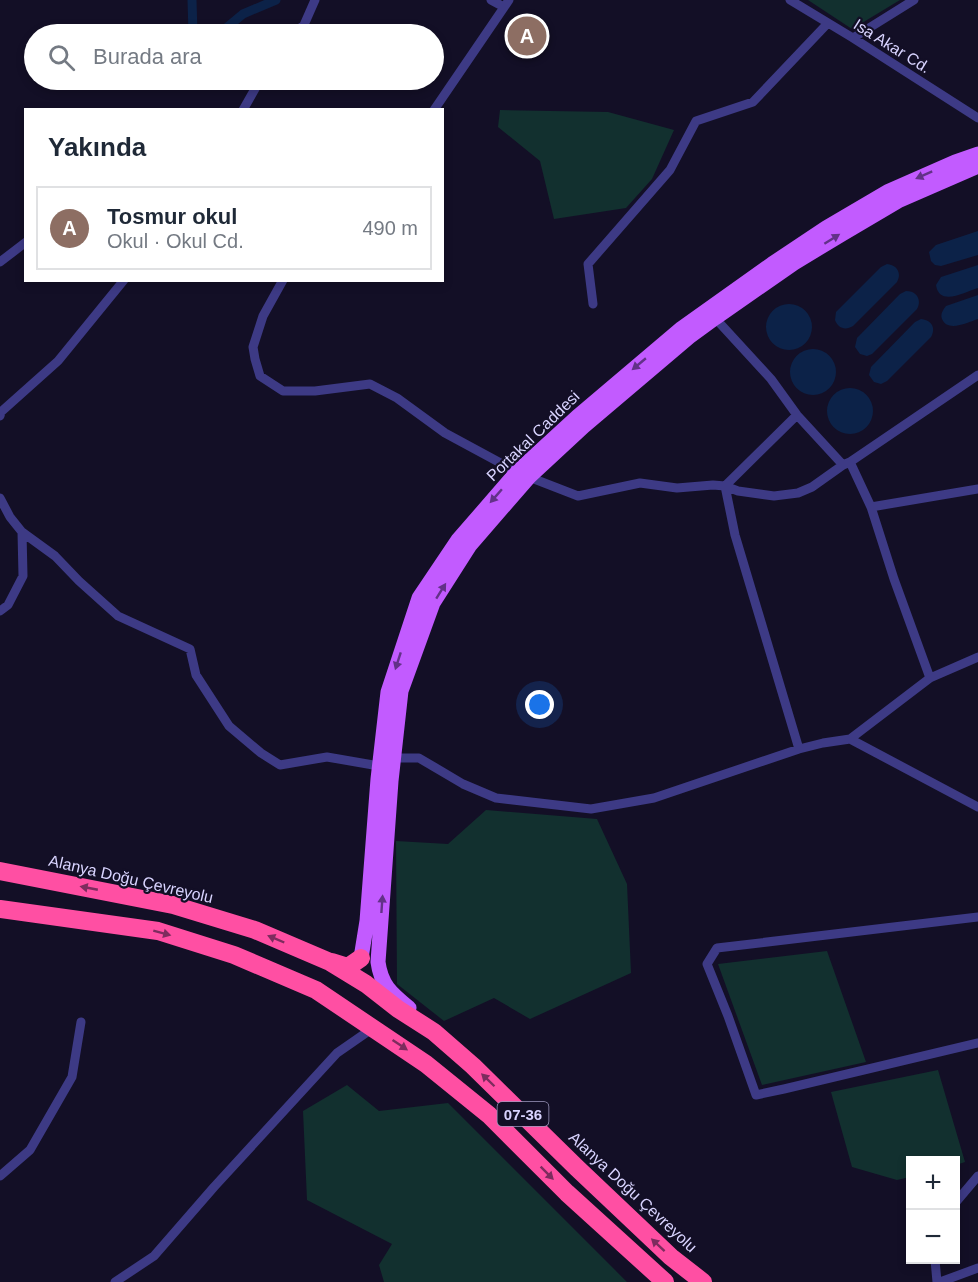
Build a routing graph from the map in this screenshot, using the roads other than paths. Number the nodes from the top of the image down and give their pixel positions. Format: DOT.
graph roads {
  1 [pos="315,0"];
  2 [pos="492,0"];
  3 [pos="790,0"];
  4 [pos="914,0"];
  5 [pos="507,4"];
  6 [pos="828,23"];
  7 [pos="304,24"];
  8 [pos="853,38"];
  9 [pos="254,90"];
  10 [pos="244,108"];
  11 [pos="435,108"];
  12 [pos="978,118"];
  13 [pos="978,154"];
  14 [pos="978,166"];
  15 [pos="24,244"];
  16 [pos="0,262"];
  17 [pos="122,282"];
  18 [pos="282,282"];
  19 [pos="593,304"];
  20 [pos="715,318"];
  21 [pos="978,375"];
  22 [pos="797,415"];
  23 [pos="0,416"];
  24 [pos="846,464"];
  25 [pos="523,475"];
  26 [pos="725,486"];
  27 [pos="978,489"];
  28 [pos="0,498"];
  29 [pos="871,507"];
  30 [pos="22,532"];
  31 [pos="0,611"];
  32 [pos="978,657"];
  33 [pos="930,678"];
  34 [pos="850,739"];
  35 [pos="799,749"];
  36 [pos="394,758"];
  37 [pos="380,766"];
  38 [pos="978,807"];
  39 [pos="0,870"];
  40 [pos="0,909"];
  41 [pos="978,917"];
  42 [pos="370,960"];
  43 [pos="330,962"];
  44 [pos="81,1023"];
  45 [pos="373,1028"];
  46 [pos="434,1032"];
  47 [pos="978,1043"];
  48 [pos="0,1176"];
  49 [pos="978,1176"];
  50 [pos="960,1197"];
  51 [pos="935,1264"];
  52 [pos="978,1268"];
  53 [pos="115,1282"];
  54 [pos="665,1282"];
  55 [pos="703,1282"];
  56 [pos="939,1282"];
  1 -- 7 [label="street"];
  2 -- 5 [label="street"];
  3 -- 6 [label="street, Isa Akar Cd."];
  4 -- 8 [label="street"];
  5 -- 11 [label="street"];
  6 -- 8 [label="street, Isa Akar Cd."];
  6 -- 19 [label="street"];
  8 -- 12 [label="street, Isa Akar Cd."];
  9 -- 10 [label="street"];
  13 -- 25 [label="main road, Portakal Caddesi, one-way"];
  20 -- 14 [label="main road, Portakal Caddesi, one-way"];
  15 -- 16 [label="street"];
  17 -- 23 [label="street"];
  18 -- 25 [label="street"];
  20 -- 22 [label="street"];
  20 -- 25 [label="main road, Portakal Caddesi"];
  21 -- 24 [label="street"];
  22 -- 24 [label="street"];
  22 -- 26 [label="street"];
  24 -- 26 [label="street"];
  24 -- 29 [label="street"];
  25 -- 26 [label="street"];
  36 -- 25 [label="main road, Portakal Caddesi, one-way"];
  25 -- 37 [label="main road, Portakal Caddesi, one-way"];
  26 -- 35 [label="street"];
  27 -- 29 [label="street"];
  28 -- 30 [label="street"];
  29 -- 33 [label="street"];
  30 -- 31 [label="street"];
  30 -- 37 [label="street"];
  32 -- 33 [label="street"];
  33 -- 34 [label="street"];
  34 -- 35 [label="street"];
  34 -- 38 [label="street"];
  35 -- 36 [label="street"];
  36 -- 37 [label="street"];
  42 -- 36 [label="main road, Portakal Caddesi, one-way"];
  37 -- 42 [label="main road, Portakal Caddesi"];
  43 -- 39 [label="highway, Alanya Doğu Çevreyolu / 07-36, one-way"];
  40 -- 45 [label="highway, 07-36, one-way"];
  41 -- 47 [label="street"];
  42 -- 43 [label="highway"];
  42 -- 46 [label="main road"];
  43 -- 46 [label="highway, Alanya Doğu Çevreyolu / 07-36"];
  44 -- 48 [label="street"];
  45 -- 53 [label="street"];
  45 -- 54 [label="highway, 07-36, one-way"];
  55 -- 46 [label="highway, Alanya Doğu Çevreyolu / 07-36, one-way"];
  49 -- 50 [label="street"];
  51 -- 56 [label="street"];
  52 -- 56 [label="street"];
}
